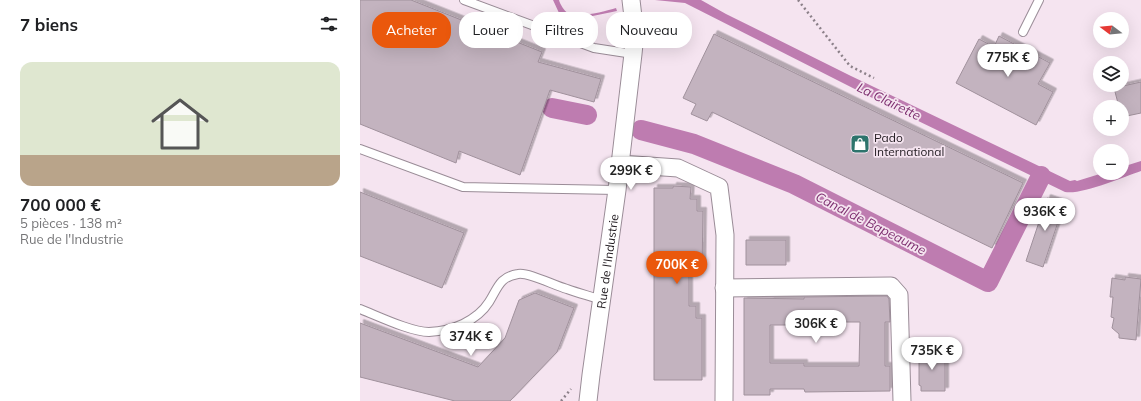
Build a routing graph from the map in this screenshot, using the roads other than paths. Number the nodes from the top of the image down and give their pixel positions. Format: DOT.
graph roads {
  1 [pos="464,0"];
  2 [pos="1039,0"];
  3 [pos="631,1"];
  4 [pos="1023,32"];
  5 [pos="633,54"];
  6 [pos="360,148"];
  7 [pos="620,164"];
  8 [pos="617,190"];
  9 [pos="724,288"];
  10 [pos="602,300"];
  11 [pos="360,309"];
  12 [pos="588,401"];
  13 [pos="724,401"];
  14 [pos="902,401"];
  1 -- 5 [label="lane"];
  2 -- 4 [label="lane"];
  3 -- 5 [label="street, Rue de l'Industrie"];
  5 -- 7 [label="street, Rue de l'Industrie"];
  6 -- 8 [label="lane"];
  7 -- 8 [label="street, Rue de l'Industrie"];
  7 -- 9 [label="street"];
  8 -- 10 [label="street, Rue de l'Industrie"];
  9 -- 13 [label="street"];
  9 -- 14 [label="street"];
  10 -- 11 [label="lane"];
  10 -- 12 [label="street, Rue de l'Industrie"];
}
